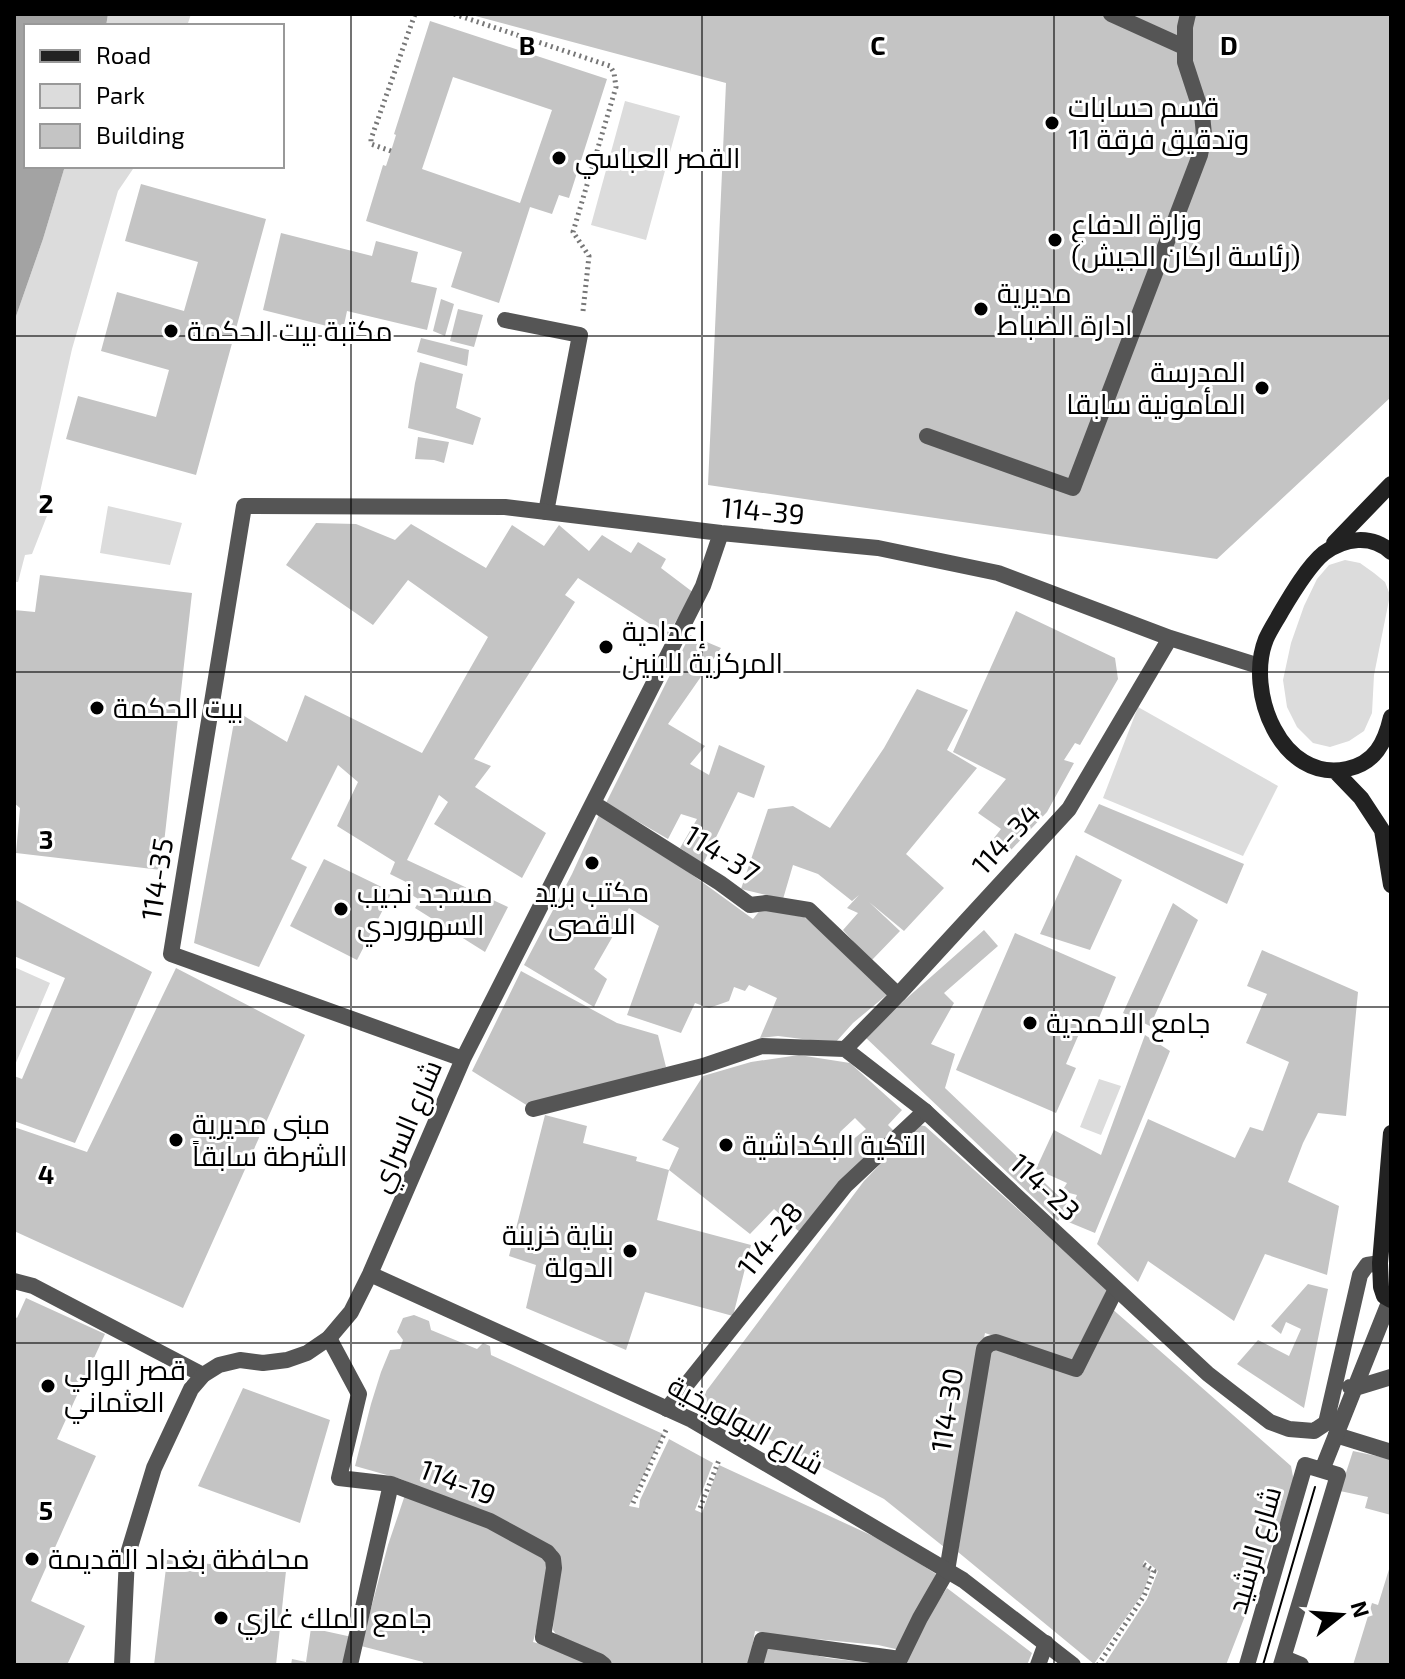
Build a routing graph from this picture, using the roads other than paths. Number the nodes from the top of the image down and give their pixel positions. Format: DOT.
graph roads {
  1 [pos="1111,14"];
  2 [pos="1188,14"];
  3 [pos="1184,47"];
  4 [pos="505,320"];
  5 [pos="927,436"];
  6 [pos="1391,484"];
  7 [pos="244,506"];
  8 [pos="546,512"];
  9 [pos="721,533"];
  10 [pos="1391,552"];
  11 [pos="1323,554"];
  12 [pos="1170,638"];
  13 [pos="1259,666"];
  14 [pos="1391,717"];
  15 [pos="1335,771"];
  16 [pos="593,803"];
  17 [pos="1391,885"];
  18 [pos="898,995"];
  19 [pos="845,1049"];
  20 [pos="463,1059"];
  21 [pos="533,1109"];
  22 [pos="925,1111"];
  23 [pos="1391,1133"];
  24 [pos="1380,1263"];
  25 [pos="370,1274"];
  26 [pos="14,1281"];
  27 [pos="1116,1289"];
  28 [pos="1391,1300"];
  29 [pos="329,1338"];
  30 [pos="203,1375"];
  31 [pos="1391,1377"];
  32 [pos="1335,1384"];
  33 [pos="1355,1388"];
  34 [pos="671,1410"];
  35 [pos="1336,1435"];
  36 [pos="1391,1452"];
  37 [pos="1322,1470"];
  38 [pos="391,1484"];
  39 [pos="947,1571"];
  40 [pos="1046,1643"];
  41 [pos="1282,1661"];
  42 [pos="122,1665"];
  43 [pos="350,1665"];
  44 [pos="604,1665"];
  45 [pos="755,1665"];
  46 [pos="1038,1665"];
  47 [pos="1073,1665"];
  48 [pos="1247,1665"];
  49 [pos="1301,1665"];
  1 -- 3 [label="street"];
  2 -- 3 [label="street"];
  3 -- 5 [label="street"];
  4 -- 8 [label="street"];
  6 -- 11 [label="main road"];
  7 -- 8 [label="street, 114-39"];
  7 -- 20 [label="street, 114-35"];
  8 -- 9 [label="street, 114-39"];
  9 -- 12 [label="street, 114-39"];
  9 -- 16 [label="street, شارع السراي"];
  10 -- 11 [label="main road"];
  11 -- 13 [label="main road"];
  12 -- 13 [label="street, 114-39"];
  12 -- 18 [label="street, 114-34"];
  13 -- 15 [label="main road"];
  14 -- 15 [label="main road"];
  15 -- 17 [label="main road"];
  16 -- 18 [label="street, 114-37"];
  16 -- 20 [label="street, شارع السراي"];
  18 -- 19 [label="street, 114-34"];
  19 -- 21 [label="street"];
  19 -- 22 [label="street, 114-23"];
  20 -- 25 [label="street, شارع السراي"];
  22 -- 27 [label="street, 114-23"];
  22 -- 34 [label="street, 114-28"];
  23 -- 24 [label="main road, شارع الرشيد"];
  24 -- 28 [label="main road, شارع الرشيد"];
  24 -- 32 [label="street, 114-23"];
  25 -- 29 [label="street, شارع السراي"];
  25 -- 34 [label="street, شارع البولويخية"];
  26 -- 30 [label="street"];
  27 -- 32 [label="street, 114-23"];
  27 -- 39 [label="street, 114-30"];
  28 -- 33 [label="street, شارع الرشيد"];
  29 -- 30 [label="street, شارع السراي"];
  29 -- 38 [label="street, 114-19"];
  30 -- 42 [label="street"];
  31 -- 33 [label="street"];
  32 -- 33 [label="street"];
  33 -- 35 [label="street, شارع الرشيد"];
  34 -- 39 [label="street, شارع البولويخية"];
  35 -- 36 [label="street"];
  35 -- 37 [label="street, شارع الرشيد"];
  37 -- 41 [label="street, شارع الرشيد"];
  37 -- 48 [label="street, شارع الرشيد"];
  38 -- 43 [label="street"];
  38 -- 44 [label="street, 114-19"];
  39 -- 40 [label="street, شارع البولويخية"];
  39 -- 45 [label="street"];
  40 -- 46 [label="street"];
  40 -- 47 [label="street, شارع البولويخية"];
  41 -- 49 [label="street"];
}
